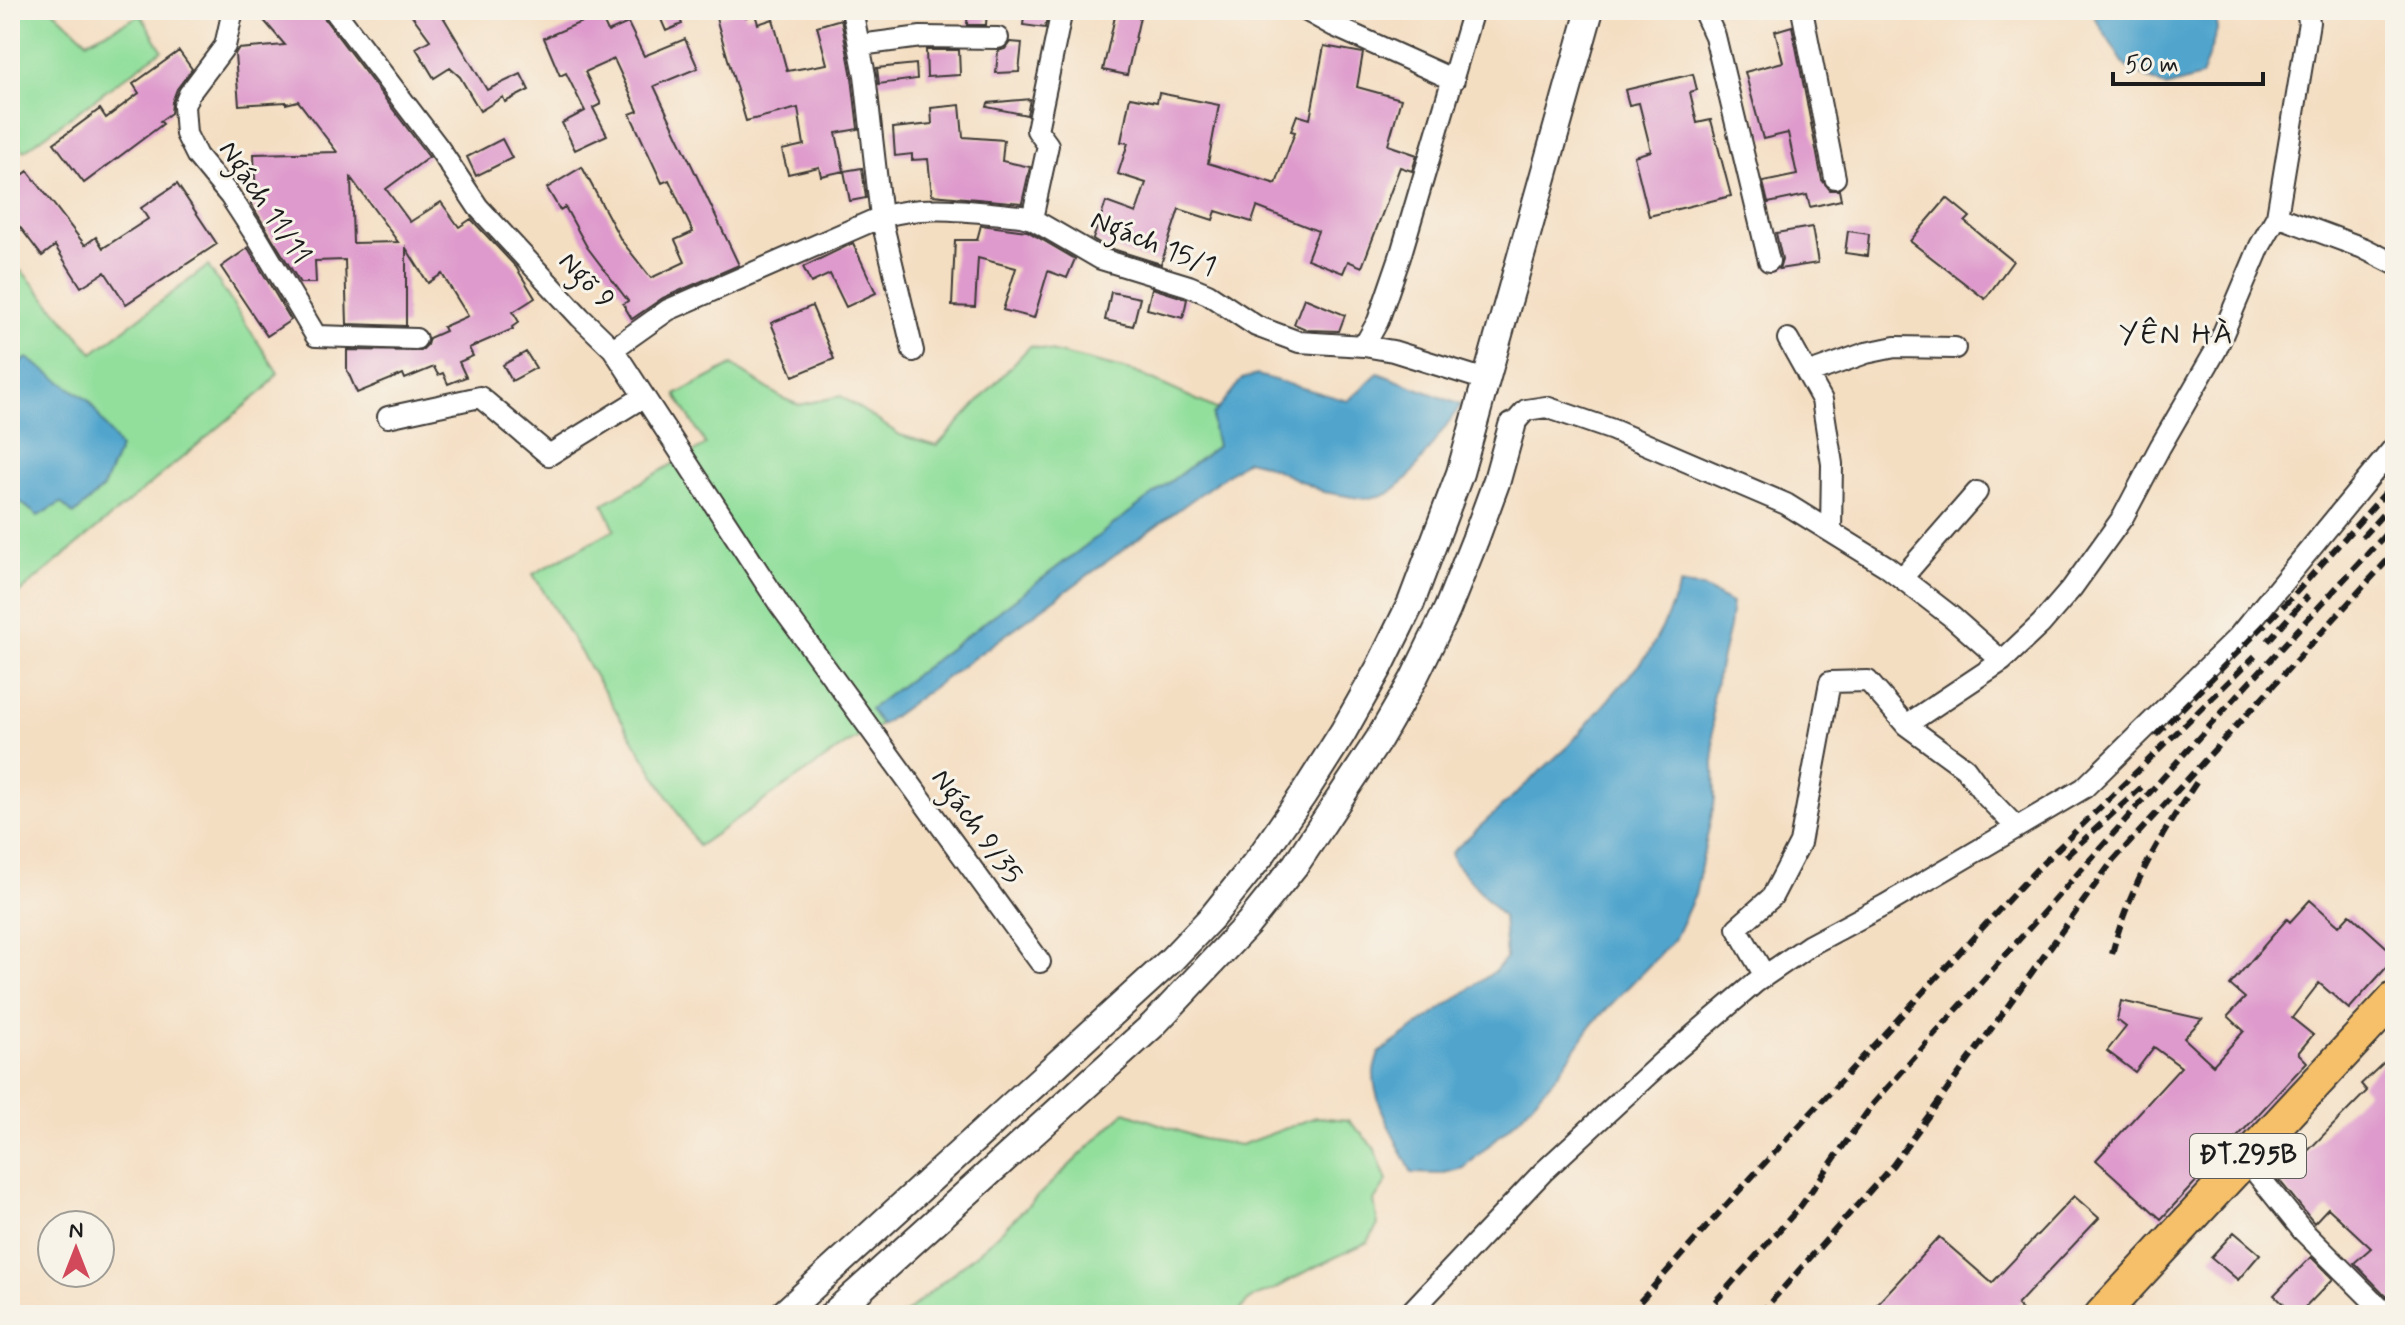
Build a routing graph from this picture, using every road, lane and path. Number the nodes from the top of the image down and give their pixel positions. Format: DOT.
graph roads {
  1 [pos="233,10"];
  2 [pos="334,10"];
  3 [pos="852,10"];
  4 [pos="1062,10"];
  5 [pos="1305,10"];
  6 [pos="1473,10"];
  7 [pos="1590,10"];
  8 [pos="1703,10"];
  9 [pos="1802,10"];
  10 [pos="2307,10"];
  11 [pos="998,38"];
  12 [pos="860,45"];
  13 [pos="1454,80"];
  14 [pos="1835,178"];
  15 [pos="2277,216"];
  16 [pos="881,217"];
  17 [pos="1032,219"];
  18 [pos="1769,261"];
  19 [pos="2395,264"];
  20 [pos="416,339"];
  21 [pos="1788,339"];
  22 [pos="1364,346"];
  23 [pos="1955,348"];
  24 [pos="613,349"];
  25 [pos="913,351"];
  26 [pos="1807,374"];
  27 [pos="1486,380"];
  28 [pos="643,397"];
  29 [pos="388,417"];
  30 [pos="1512,426"];
  31 [pos="2395,446"];
  32 [pos="1977,492"];
  33 [pos="1831,531"];
  34 [pos="1902,578"];
  35 [pos="780,605"];
  36 [pos="2002,661"];
  37 [pos="1379,668"];
  38 [pos="1410,685"];
  39 [pos="1906,725"];
  40 [pos="2016,827"];
  41 [pos="1040,962"];
  42 [pos="1765,976"];
  43 [pos="2395,999"];
  44 [pos="2245,1159"];
  45 [pos="2383,1313"];
  46 [pos="782,1315"];
  47 [pos="832,1315"];
  48 [pos="1408,1315"];
  49 [pos="2101,1315"];
  1 -- 20 [label="street, Ngách 11/11"];
  2 -- 24 [label="street, Ngõ 9"];
  3 -- 12 [label="street"];
  4 -- 17 [label="street"];
  5 -- 13 [label="street"];
  6 -- 13 [label="street"];
  7 -- 27 [label="street"];
  8 -- 18 [label="street"];
  9 -- 14 [label="street"];
  10 -- 15 [label="street"];
  11 -- 12 [label="street"];
  12 -- 16 [label="street"];
  13 -- 22 [label="street"];
  15 -- 19 [label="street"];
  15 -- 36 [label="street"];
  16 -- 17 [label="street, Ngách 15/1"];
  16 -- 24 [label="street, Ngách 15/1"];
  16 -- 25 [label="street"];
  17 -- 22 [label="street, Ngách 15/1"];
  21 -- 26 [label="street"];
  22 -- 27 [label="street, Ngách 15/1"];
  23 -- 26 [label="street"];
  24 -- 28 [label="street, Ngõ 9"];
  26 -- 33 [label="street"];
  27 -- 37 [label="street"];
  28 -- 29 [label="street"];
  28 -- 35 [label="street, Ngõ 9"];
  30 -- 33 [label="street"];
  30 -- 38 [label="street"];
  31 -- 40 [label="street"];
  32 -- 34 [label="street"];
  33 -- 34 [label="street"];
  34 -- 36 [label="street"];
  35 -- 41 [label="street, Ngách 9/35"];
  36 -- 39 [label="street"];
  37 -- 38 [label="street"];
  37 -- 46 [label="street"];
  38 -- 47 [label="street"];
  39 -- 40 [label="street"];
  39 -- 42 [label="street"];
  40 -- 42 [label="street"];
  42 -- 48 [label="street"];
  43 -- 44 [label="main road, ĐT.295B"];
  44 -- 45 [label="street"];
  44 -- 49 [label="main road, ĐT.295B"];
}
